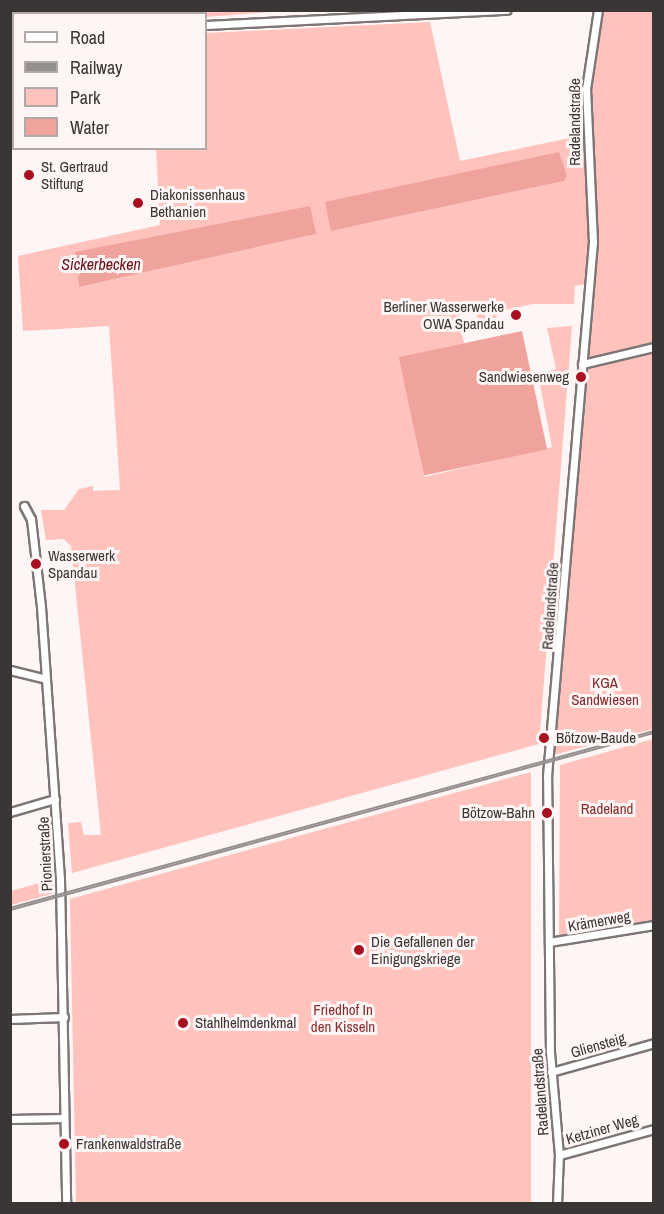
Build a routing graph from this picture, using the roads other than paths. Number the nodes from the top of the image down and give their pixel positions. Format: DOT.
graph roads {
  1 [pos="507,10"];
  2 [pos="598,10"];
  3 [pos="207,25"];
  4 [pos="654,346"];
  5 [pos="582,364"];
  6 [pos="24,506"];
  7 [pos="10,670"];
  8 [pos="45,680"];
  9 [pos="55,799"];
  10 [pos="10,812"];
  11 [pos="654,925"];
  12 [pos="549,942"];
  13 [pos="64,1017"];
  14 [pos="10,1019"];
  15 [pos="654,1043"];
  16 [pos="551,1072"];
  17 [pos="64,1118"];
  18 [pos="10,1119"];
  19 [pos="654,1129"];
  20 [pos="559,1155"];
  21 [pos="66,1203"];
  22 [pos="557,1203"];
  1 -- 3 [label="street"];
  2 -- 5 [label="street, Radelandstraße"];
  4 -- 5 [label="street"];
  5 -- 12 [label="street, Radelandstraße"];
  6 -- 8 [label="street, Pionierstraße"];
  7 -- 8 [label="street"];
  8 -- 9 [label="street, Pionierstraße"];
  9 -- 10 [label="street"];
  9 -- 13 [label="street, Pionierstraße"];
  11 -- 12 [label="street, Krämerweg"];
  12 -- 16 [label="street, Radelandstraße"];
  13 -- 14 [label="street"];
  13 -- 17 [label="street, Pionierstraße"];
  15 -- 16 [label="street, Gliensteig"];
  16 -- 20 [label="street, Radelandstraße"];
  17 -- 18 [label="street"];
  17 -- 21 [label="street, Pionierstraße"];
  19 -- 20 [label="street, Ketziner Weg"];
  20 -- 22 [label="street, Radelandstraße"];
}
